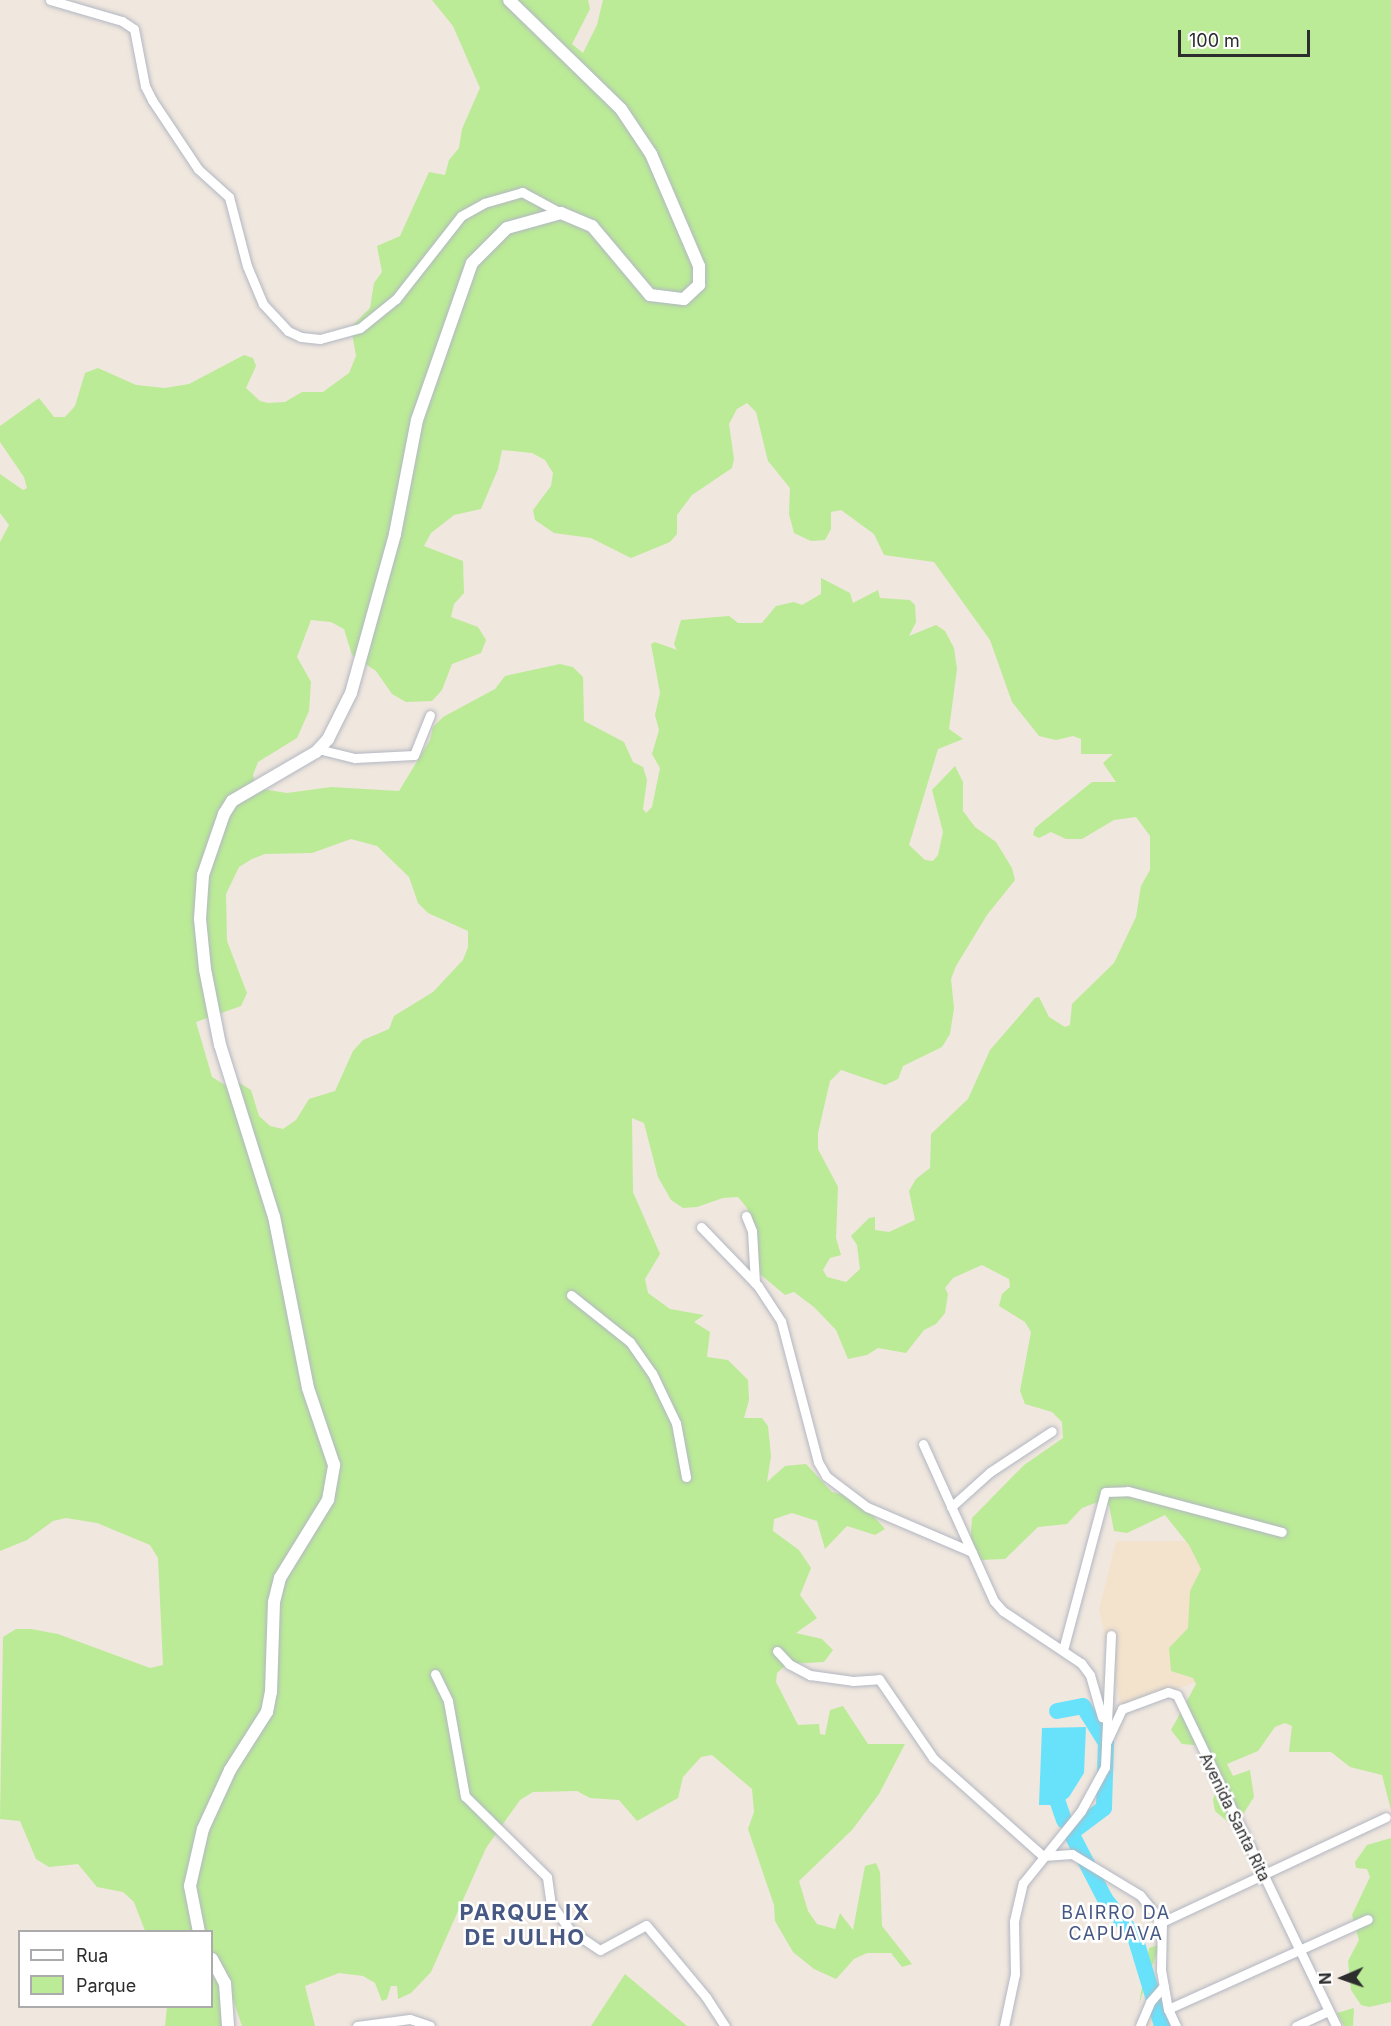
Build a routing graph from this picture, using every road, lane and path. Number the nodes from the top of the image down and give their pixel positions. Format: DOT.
graph roads {
  1 [pos="50,0"];
  2 [pos="509,0"];
  3 [pos="561,213"];
  4 [pos="430,715"];
  5 [pos="318,749"];
  6 [pos="746,1216"];
  7 [pos="701,1227"];
  8 [pos="755,1283"];
  9 [pos="571,1295"];
  10 [pos="1052,1431"];
  11 [pos="923,1444"];
  12 [pos="686,1477"];
  13 [pos="951,1507"];
  14 [pos="1282,1532"];
  15 [pos="972,1552"];
  16 [pos="1111,1635"];
  17 [pos="1063,1650"];
  18 [pos="777,1651"];
  19 [pos="435,1674"];
  20 [pos="1105,1725"];
  21 [pos="1106,1743"];
  22 [pos="1386,1817"];
  23 [pos="1043,1856"];
  24 [pos="1264,1877"];
  25 [pos="1368,1918"];
  26 [pos="1162,1922"];
  27 [pos="199,1930"];
  28 [pos="1299,1950"];
  29 [pos="213,1961"];
  30 [pos="1164,1986"];
  31 [pos="1168,2009"];
  32 [pos="1328,2011"];
  33 [pos="228,2026"];
  34 [pos="357,2026"];
  35 [pos="430,2026"];
  36 [pos="725,2026"];
  37 [pos="1004,2026"];
  38 [pos="1140,2026"];
  39 [pos="1176,2026"];
  40 [pos="1296,2026"];
  41 [pos="1336,2026"];
  1 -- 3 [label="street"];
  2 -- 3 [label="street"];
  3 -- 5 [label="street"];
  4 -- 5 [label="street"];
  5 -- 27 [label="street"];
  6 -- 8 [label="street"];
  7 -- 8 [label="street"];
  8 -- 15 [label="street"];
  9 -- 12 [label="street"];
  10 -- 13 [label="street"];
  11 -- 13 [label="street"];
  13 -- 15 [label="street"];
  14 -- 17 [label="street"];
  15 -- 17 [label="street"];
  16 -- 20 [label="street"];
  17 -- 20 [label="street"];
  18 -- 23 [label="street"];
  19 -- 36 [label="street"];
  20 -- 21 [label="street"];
  21 -- 23 [label="street"];
  21 -- 24 [label="street, Avenida Santa Rita"];
  22 -- 24 [label="street"];
  23 -- 26 [label="street"];
  23 -- 37 [label="street"];
  24 -- 26 [label="street"];
  24 -- 28 [label="street, Avenida Santa Rita"];
  25 -- 28 [label="street"];
  26 -- 30 [label="street"];
  28 -- 31 [label="street"];
  28 -- 32 [label="street, Avenida Santa Rita"];
  29 -- 33 [label="street"];
  30 -- 31 [label="street"];
  30 -- 38 [label="street"];
  31 -- 39 [label="street"];
  32 -- 40 [label="street"];
  32 -- 41 [label="street, Avenida Santa Rita"];
  34 -- 35 [label="street"];
}
